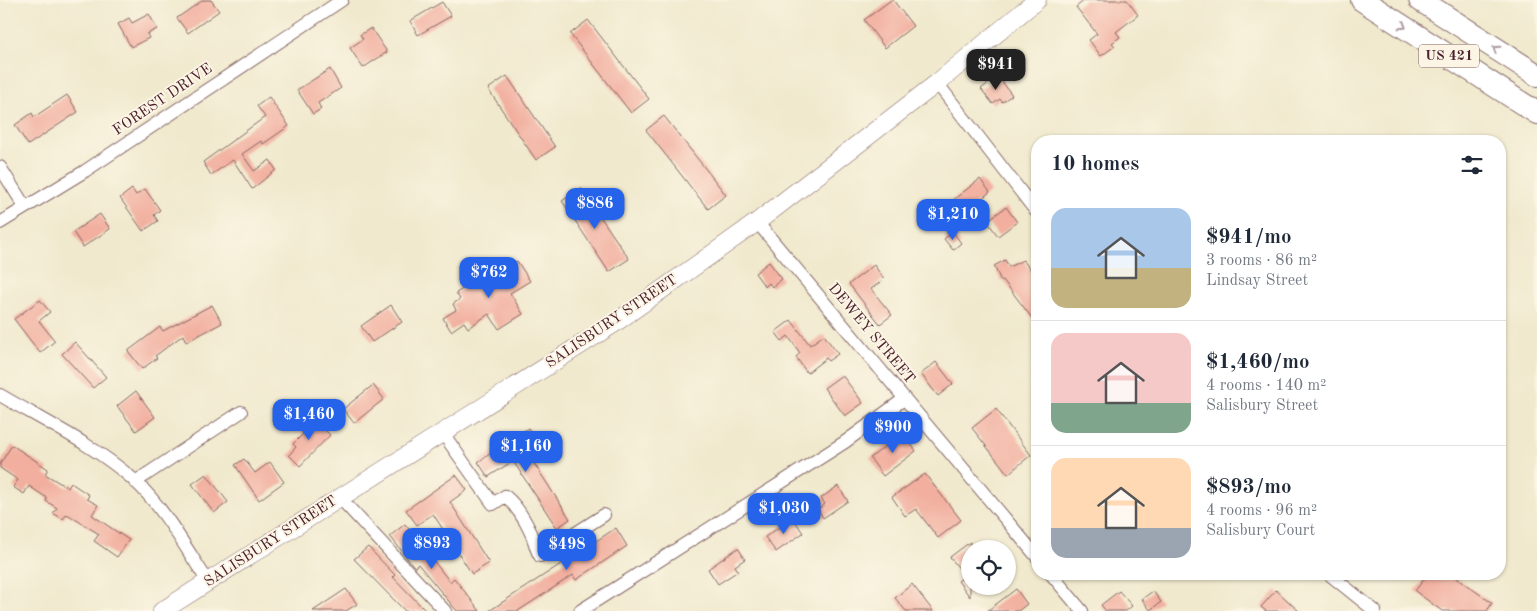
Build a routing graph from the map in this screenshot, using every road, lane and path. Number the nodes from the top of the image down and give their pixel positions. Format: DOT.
graph roads {
  1 [pos="342,0"];
  2 [pos="1037,0"];
  3 [pos="1362,0"];
  4 [pos="1420,0"];
  5 [pos="1537,75"];
  6 [pos="937,83"];
  7 [pos="1537,113"];
  8 [pos="0,167"];
  9 [pos="1031,205"];
  10 [pos="25,208"];
  11 [pos="757,222"];
  12 [pos="0,223"];
  13 [pos="0,395"];
  14 [pos="904,399"];
  15 [pos="241,412"];
  16 [pos="442,432"];
  17 [pos="135,482"];
  18 [pos="340,498"];
  19 [pos="604,515"];
  20 [pos="1031,550"];
  21 [pos="1056,580"];
  22 [pos="1336,580"];
  23 [pos="209,583"];
  24 [pos="162,611"];
  25 [pos="445,611"];
  26 [pos="580,611"];
  27 [pos="1082,611"];
  28 [pos="1375,611"];
  1 -- 10 [label="street, FOREST DRIVE"];
  2 -- 6 [label="main road, SALISBURY STREET"];
  3 -- 7 [label="highway, US 421, one-way"];
  5 -- 4 [label="highway, US 421, one-way"];
  6 -- 9 [label="street"];
  6 -- 11 [label="main road, SALISBURY STREET"];
  8 -- 10 [label="street"];
  10 -- 12 [label="street, FOREST DRIVE"];
  11 -- 14 [label="street, DEWEY STREET"];
  11 -- 16 [label="main road, SALISBURY STREET"];
  13 -- 17 [label="street"];
  14 -- 20 [label="street, DEWEY STREET"];
  14 -- 26 [label="street"];
  15 -- 17 [label="street"];
  16 -- 18 [label="main road, SALISBURY STREET"];
  16 -- 19 [label="street"];
  17 -- 23 [label="street"];
  18 -- 23 [label="main road, SALISBURY STREET"];
  18 -- 25 [label="street"];
  21 -- 27 [label="street"];
  22 -- 28 [label="street"];
  23 -- 24 [label="main road, SALISBURY STREET"];
}
